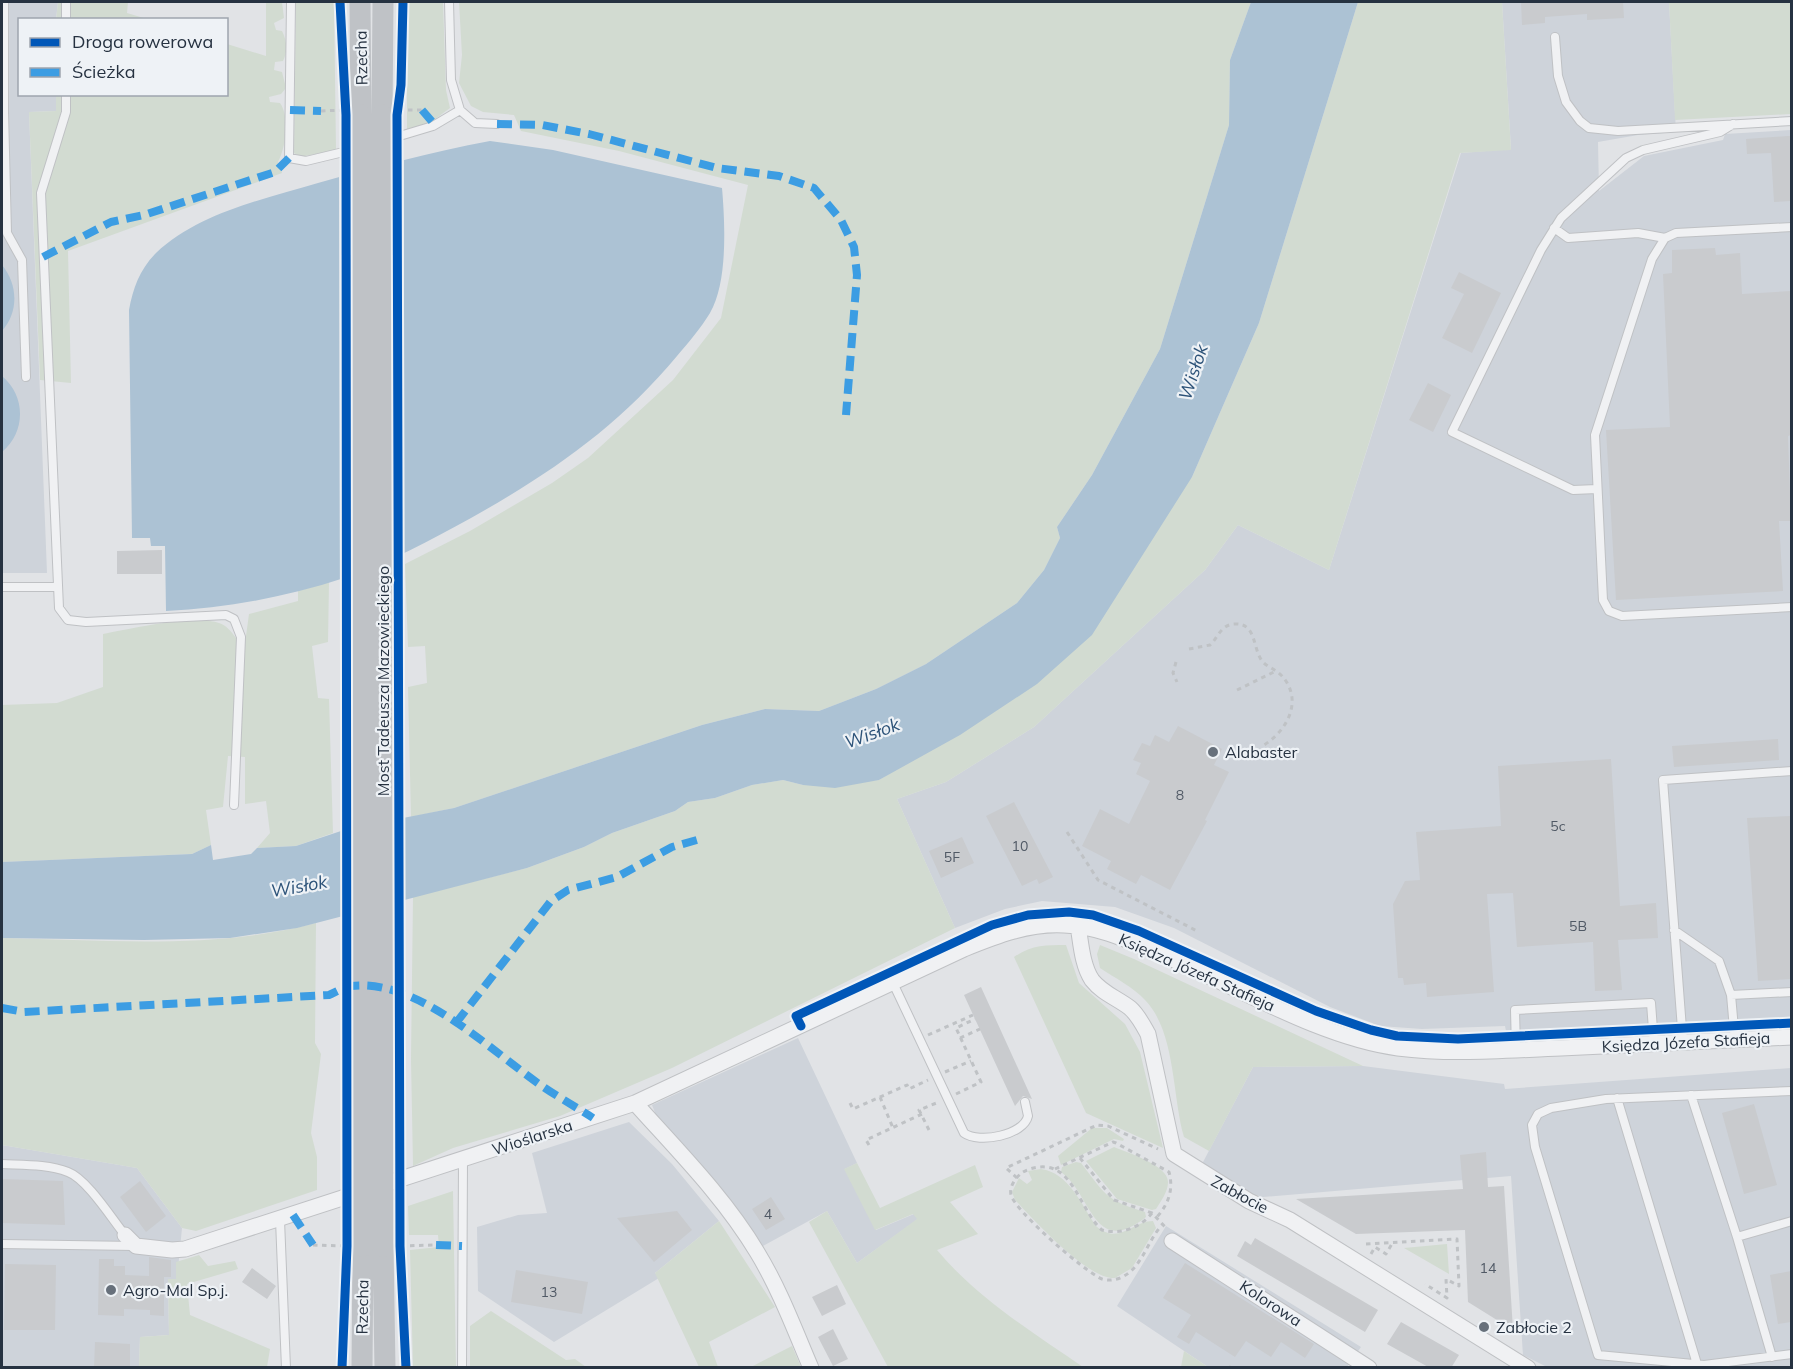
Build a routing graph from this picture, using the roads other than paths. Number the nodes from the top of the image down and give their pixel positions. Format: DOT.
graph roads {
  1 [pos="4,2"];
  2 [pos="66,2"];
  3 [pos="291,2"];
  4 [pos="360,2"];
  5 [pos="383,2"];
  6 [pos="449,2"];
  7 [pos="66,18"];
  8 [pos="1555,37"];
  9 [pos="66,96"];
  10 [pos="460,110"];
  11 [pos="372,113"];
  12 [pos="1791,121"];
  13 [pos="497,124"];
  14 [pos="1733,124"];
  15 [pos="1554,228"];
  16 [pos="1791,228"];
  17 [pos="4,233"];
  18 [pos="1665,238"];
  19 [pos="26,377"];
  20 [pos="1597,489"];
  21 [pos="2,587"];
  22 [pos="57,587"];
  23 [pos="1791,607"];
  24 [pos="1791,771"];
  25 [pos="234,805"];
  26 [pos="1078,926"];
  27 [pos="1674,930"];
  28 [pos="892,983"];
  29 [pos="1791,992"];
  30 [pos="1731,995"];
  31 [pos="1791,1037"];
  32 [pos="1735,1040"];
  33 [pos="1683,1042"];
  34 [pos="1654,1043"];
  35 [pos="1516,1050"];
  36 [pos="1791,1091"];
  37 [pos="1690,1095"];
  38 [pos="1617,1098"];
  39 [pos="1025,1102"];
  40 [pos="635,1103"];
  41 [pos="463,1160"];
  42 [pos="2,1164"];
  43 [pos="280,1220"];
  44 [pos="1791,1221"];
  45 [pos="1737,1237"];
  46 [pos="131,1240"];
  47 [pos="1172,1241"];
  48 [pos="2,1244"];
  49 [pos="373,1246"];
  50 [pos="1791,1354"];
  51 [pos="1772,1357"];
  52 [pos="1697,1364"];
  53 [pos="286,1368"];
  54 [pos="362,1368"];
  55 [pos="385,1368"];
  56 [pos="462,1368"];
  57 [pos="811,1368"];
  58 [pos="1368,1368"];
  59 [pos="1528,1368"];
  1 -- 17 [label="lane"];
  2 -- 7 [label="lane"];
  3 -- 10 [label="lane"];
  4 -- 11 [label="main road, Rzecha"];
  5 -- 11 [label="main road, Rzecha"];
  6 -- 10 [label="lane"];
  8 -- 14 [label="lane"];
  9 -- 22 [label="lane"];
  10 -- 13 [label="lane"];
  11 -- 49 [label="main road, Most Tadeusza Mazowieckiego, bridge"];
  12 -- 14 [label="lane"];
  14 -- 15 [label="lane"];
  15 -- 18 [label="lane"];
  15 -- 20 [label="lane"];
  16 -- 18 [label="lane"];
  17 -- 19 [label="lane"];
  18 -- 20 [label="lane"];
  20 -- 23 [label="lane"];
  21 -- 22 [label="lane"];
  22 -- 25 [label="lane"];
  24 -- 27 [label="lane"];
  26 -- 28 [label="street, Księdza Józefa Stafieja"];
  26 -- 35 [label="street, Księdza Józefa Stafieja"];
  26 -- 59 [label="street, Zabłocie"];
  27 -- 30 [label="lane"];
  27 -- 33 [label="lane"];
  28 -- 39 [label="lane"];
  28 -- 40 [label="street, Księdza Józefa Stafieja"];
  29 -- 30 [label="lane"];
  30 -- 32 [label="lane"];
  31 -- 32 [label="street, Księdza Józefa Stafieja"];
  32 -- 33 [label="street, Księdza Józefa Stafieja"];
  33 -- 34 [label="street, Księdza Józefa Stafieja"];
  34 -- 35 [label="street, Księdza Józefa Stafieja"];
  34 -- 35 [label="lane"];
  36 -- 37 [label="lane"];
  37 -- 38 [label="lane"];
  37 -- 45 [label="lane"];
  38 -- 52 [label="lane"];
  38 -- 52 [label="lane"];
  40 -- 41 [label="street, Wioślarska"];
  40 -- 57 [label="street"];
  41 -- 43 [label="street, Wioślarska"];
  41 -- 56 [label="lane"];
  42 -- 46 [label="lane"];
  43 -- 46 [label="street, Wioślarska"];
  43 -- 53 [label="lane"];
  44 -- 45 [label="lane"];
  45 -- 51 [label="lane"];
  46 -- 48 [label="lane"];
  47 -- 58 [label="street, Kolorowa"];
  49 -- 54 [label="main road, Rzecha"];
  49 -- 55 [label="main road, Rzecha"];
  50 -- 51 [label="lane"];
  51 -- 52 [label="lane"];
}
